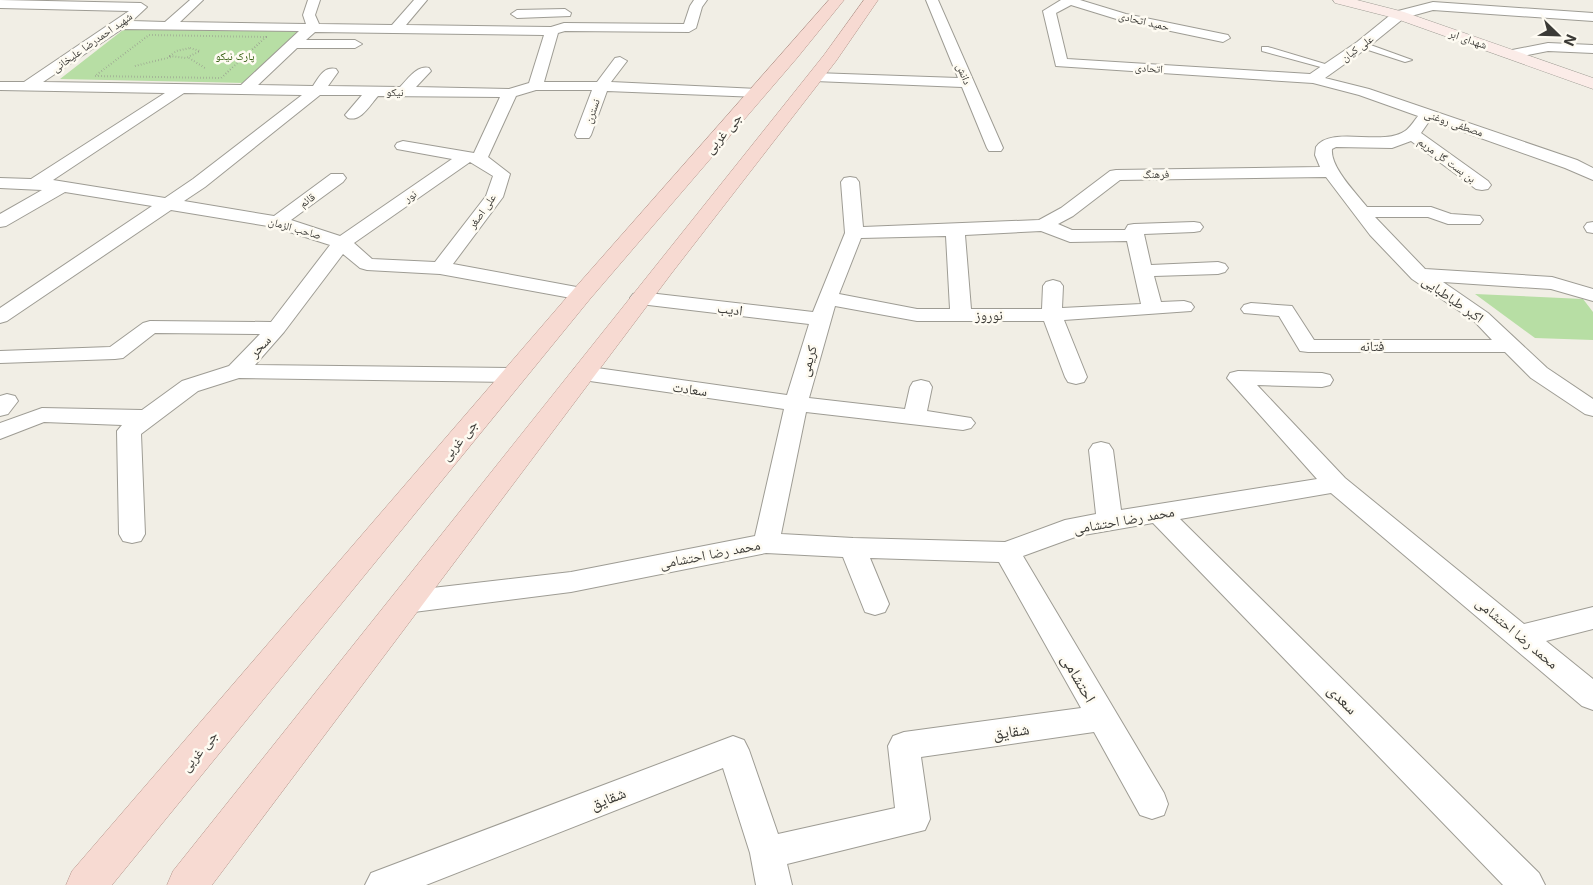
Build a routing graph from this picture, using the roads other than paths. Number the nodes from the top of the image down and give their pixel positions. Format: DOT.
graph roads {
  1 [pos="197,0"];
  2 [pos="314,0"];
  3 [pos="421,0"];
  4 [pos="525,0"];
  5 [pos="701,0"];
  6 [pos="837,0"];
  7 [pos="871,0"];
  8 [pos="932,0"];
  9 [pos="1068,0"];
  10 [pos="1340,0"];
  11 [pos="1429,3"];
  12 [pos="0,4"];
  13 [pos="565,13"];
  14 [pos="517,14"];
  15 [pos="1399,15"];
  16 [pos="1593,17"];
  17 [pos="120,25"];
  18 [pos="168,25"];
  19 [pos="313,26"];
  20 [pos="396,28"];
  21 [pos="506,29"];
  22 [pos="552,31"];
  23 [pos="1223,38"];
  24 [pos="293,44"];
  25 [pos="355,44"];
  26 [pos="1362,45"];
  27 [pos="529,46"];
  28 [pos="548,47"];
  29 [pos="1266,49"];
  30 [pos="1593,49"];
  31 [pos="1512,54"];
  32 [pos="1408,60"];
  33 [pos="620,61"];
  34 [pos="1331,67"];
  35 [pos="424,71"];
  36 [pos="331,72"];
  37 [pos="815,77"];
  38 [pos="1313,79"];
  39 [pos="968,83"];
  40 [pos="1593,84"];
  41 [pos="30,86"];
  42 [pos="535,86"];
  43 [pos="601,86"];
  44 [pos="182,88"];
  45 [pos="245,89"];
  46 [pos="317,90"];
  47 [pos="374,91"];
  48 [pos="4,92"];
  49 [pos="403,92"];
  50 [pos="510,93"];
  51 [pos="758,93"];
  52 [pos="1427,114"];
  53 [pos="353,115"];
  54 [pos="1412,134"];
  55 [pos="583,135"];
  56 [pos="403,146"];
  57 [pos="995,148"];
  58 [pos="1593,154"];
  59 [pos="473,158"];
  60 [pos="1571,164"];
  61 [pos="1330,172"];
  62 [pos="1593,175"];
  63 [pos="338,178"];
  64 [pos="850,182"];
  65 [pos="0,183"];
  66 [pos="36,184"];
  67 [pos="1482,185"];
  68 [pos="62,186"];
  69 [pos="171,203"];
  70 [pos="1362,212"];
  71 [pos="1474,220"];
  72 [pos="0,222"];
  73 [pos="277,222"];
  74 [pos="1043,225"];
  75 [pos="1194,227"];
  76 [pos="1134,228"];
  77 [pos="955,230"];
  78 [pos="854,233"];
  79 [pos="342,242"];
  80 [pos="440,268"];
  81 [pos="1218,268"];
  82 [pos="1144,271"];
  83 [pos="1418,275"];
  84 [pos="1053,286"];
  85 [pos="582,294"];
  86 [pos="1593,295"];
  87 [pos="640,298"];
  88 [pos="827,298"];
  89 [pos="1184,307"];
  90 [pos="1152,309"];
  91 [pos="1251,309"];
  92 [pos="961,315"];
  93 [pos="1052,315"];
  94 [pos="0,317"];
  95 [pos="820,319"];
  96 [pos="278,328"];
  97 [pos="1512,346"];
  98 [pos="0,357"];
  99 [pos="236,371"];
  100 [pos="583,373"];
  101 [pos="514,375"];
  102 [pos="1076,377"];
  103 [pos="1322,380"];
  104 [pos="921,388"];
  105 [pos="797,404"];
  106 [pos="1593,409"];
  107 [pos="147,418"];
  108 [pos="914,418"];
  109 [pos="963,423"];
  110 [pos="0,431"];
  111 [pos="1101,450"];
  112 [pos="1336,484"];
  113 [pos="1160,513"];
  114 [pos="1110,521"];
  115 [pos="132,534"];
  116 [pos="766,543"];
  117 [pos="853,548"];
  118 [pos="1007,552"];
  119 [pos="406,602"];
  120 [pos="875,604"];
  121 [pos="1593,618"];
  122 [pos="1521,636"];
  123 [pos="1593,697"];
  124 [pos="1102,718"];
  125 [pos="1152,804"];
  126 [pos="767,853"];
  127 [pos="86,885"];
  128 [pos="187,885"];
  129 [pos="383,885"];
  130 [pos="774,885"];
  131 [pos="1527,885"];
  1 -- 18 [label="street"];
  2 -- 19 [label="street"];
  3 -- 20 [label="street"];
  4 -- 14 [label="street"];
  5 -- 22 [label="street"];
  6 -- 51 [label="main road, جی غربی"];
  7 -- 37 [label="main road"];
  8 -- 39 [label="street, دانش"];
  9 -- 23 [label="street, حمید اتحادی"];
  9 -- 38 [label="street, اتحادی"];
  10 -- 15 [label="main road, شهدای ابر"];
  11 -- 15 [label="street"];
  11 -- 16 [label="street"];
  12 -- 17 [label="street, شهید احمدرضا علیخانی"];
  13 -- 14 [label="street"];
  14 -- 21 [label="street"];
  15 -- 26 [label="street, علی کیان"];
  15 -- 31 [label="main road, شهدای ابر"];
  17 -- 18 [label="street"];
  17 -- 41 [label="street, شهید احمدرضا علیخانی"];
  18 -- 19 [label="street"];
  19 -- 20 [label="street"];
  19 -- 24 [label="street"];
  20 -- 21 [label="street"];
  21 -- 22 [label="street"];
  22 -- 28 [label="street"];
  24 -- 25 [label="street"];
  24 -- 45 [label="street"];
  26 -- 32 [label="lane"];
  26 -- 34 [label="street, علی کیان"];
  27 -- 28 [label="street"];
  28 -- 42 [label="street"];
  29 -- 34 [label="lane"];
  30 -- 31 [label="street"];
  31 -- 40 [label="main road, شهدای ابر"];
  33 -- 43 [label="street, نسترن"];
  34 -- 38 [label="street, علی کیان"];
  35 -- 49 [label="street"];
  36 -- 46 [label="street"];
  37 -- 39 [label="street"];
  37 -- 87 [label="main road"];
  38 -- 52 [label="street, مصطفی روغنی"];
  39 -- 57 [label="street, دانش"];
  41 -- 44 [label="street, نیکو"];
  41 -- 48 [label="street"];
  42 -- 43 [label="street, نیکو"];
  42 -- 50 [label="street, نیکو"];
  43 -- 51 [label="street, نیکو"];
  43 -- 55 [label="street, نسترن"];
  44 -- 45 [label="street, نیکو"];
  44 -- 66 [label="street"];
  45 -- 46 [label="street, نیکو"];
  46 -- 47 [label="street, نیکو"];
  46 -- 69 [label="street"];
  47 -- 49 [label="street, نیکو"];
  47 -- 53 [label="street"];
  49 -- 50 [label="street, نیکو"];
  50 -- 59 [label="street"];
  51 -- 85 [label="main road, جی غربی"];
  52 -- 54 [label="street"];
  52 -- 60 [label="street, مصطفی روغنی"];
  54 -- 61 [label="street"];
  54 -- 67 [label="street, بن بست گل مریم"];
  56 -- 59 [label="street"];
  58 -- 60 [label="street"];
  59 -- 79 [label="street, نور"];
  59 -- 80 [label="street, علی اصغر"];
  60 -- 62 [label="street, مصطفی روغنی"];
  61 -- 70 [label="street, اکبر طباطبایی"];
  61 -- 74 [label="street, فرهنگ"];
  63 -- 73 [label="street, قائم"];
  64 -- 78 [label="street, کریمی"];
  65 -- 66 [label="street, صاحب الزمان"];
  66 -- 68 [label="street, صاحب الزمان"];
  68 -- 69 [label="street, صاحب الزمان"];
  68 -- 72 [label="street"];
  69 -- 73 [label="street, صاحب الزمان"];
  69 -- 94 [label="street"];
  70 -- 71 [label="street"];
  70 -- 83 [label="street, اکبر طباطبایی"];
  73 -- 79 [label="street, صاحب الزمان"];
  74 -- 76 [label="street"];
  74 -- 77 [label="street, فرهنگ"];
  75 -- 76 [label="street"];
  76 -- 82 [label="street"];
  77 -- 78 [label="street, فرهنگ"];
  77 -- 92 [label="street"];
  78 -- 88 [label="street, کریمی"];
  79 -- 80 [label="street, صاحب الزمان"];
  79 -- 96 [label="street, نور"];
  80 -- 85 [label="street, صاحب الزمان"];
  81 -- 82 [label="street"];
  82 -- 90 [label="street"];
  83 -- 86 [label="street"];
  83 -- 97 [label="street, اکبر طباطبایی"];
  84 -- 93 [label="street"];
  85 -- 101 [label="main road, جی غربی"];
  87 -- 95 [label="street, ادیب"];
  87 -- 100 [label="main road"];
  88 -- 92 [label="street, نوروز"];
  88 -- 95 [label="street, کریمی"];
  89 -- 90 [label="street, نوروز"];
  90 -- 93 [label="street, نوروز"];
  91 -- 97 [label="street, فتانه"];
  92 -- 93 [label="street, نوروز"];
  93 -- 102 [label="street"];
  95 -- 105 [label="street, کریمی"];
  96 -- 98 [label="street, سحر"];
  96 -- 99 [label="street, سحر"];
  97 -- 106 [label="street, اکبر طباطبایی"];
  99 -- 101 [label="street, سحر"];
  99 -- 107 [label="street"];
  100 -- 105 [label="street, سعادت"];
  100 -- 119 [label="main road"];
  101 -- 127 [label="main road, جی غربی"];
  103 -- 112 [label="street"];
  104 -- 108 [label="street"];
  105 -- 108 [label="street, سعادت"];
  105 -- 116 [label="street, کریمی"];
  107 -- 110 [label="street"];
  107 -- 115 [label="street"];
  108 -- 109 [label="street, سعادت"];
  111 -- 114 [label="street"];
  112 -- 113 [label="street, محمد رضا احتشامی"];
  112 -- 122 [label="street, محمد رضا احتشامی"];
  113 -- 114 [label="street, محمد رضا احتشامی"];
  113 -- 131 [label="street, سعدی"];
  114 -- 118 [label="street, محمد رضا احتشامی"];
  116 -- 117 [label="street, محمد رضا احتشامی"];
  116 -- 119 [label="street, محمد رضا احتشامی"];
  117 -- 118 [label="street, محمد رضا احتشامی"];
  117 -- 120 [label="street"];
  118 -- 124 [label="street, احتشامی"];
  119 -- 128 [label="main road"];
  121 -- 122 [label="street"];
  122 -- 123 [label="street, محمد رضا احتشامی"];
  124 -- 125 [label="street, احتشامی"];
  124 -- 126 [label="street, شقایق"];
  126 -- 129 [label="street, شقایق"];
  126 -- 130 [label="street, شقایق"];
}
